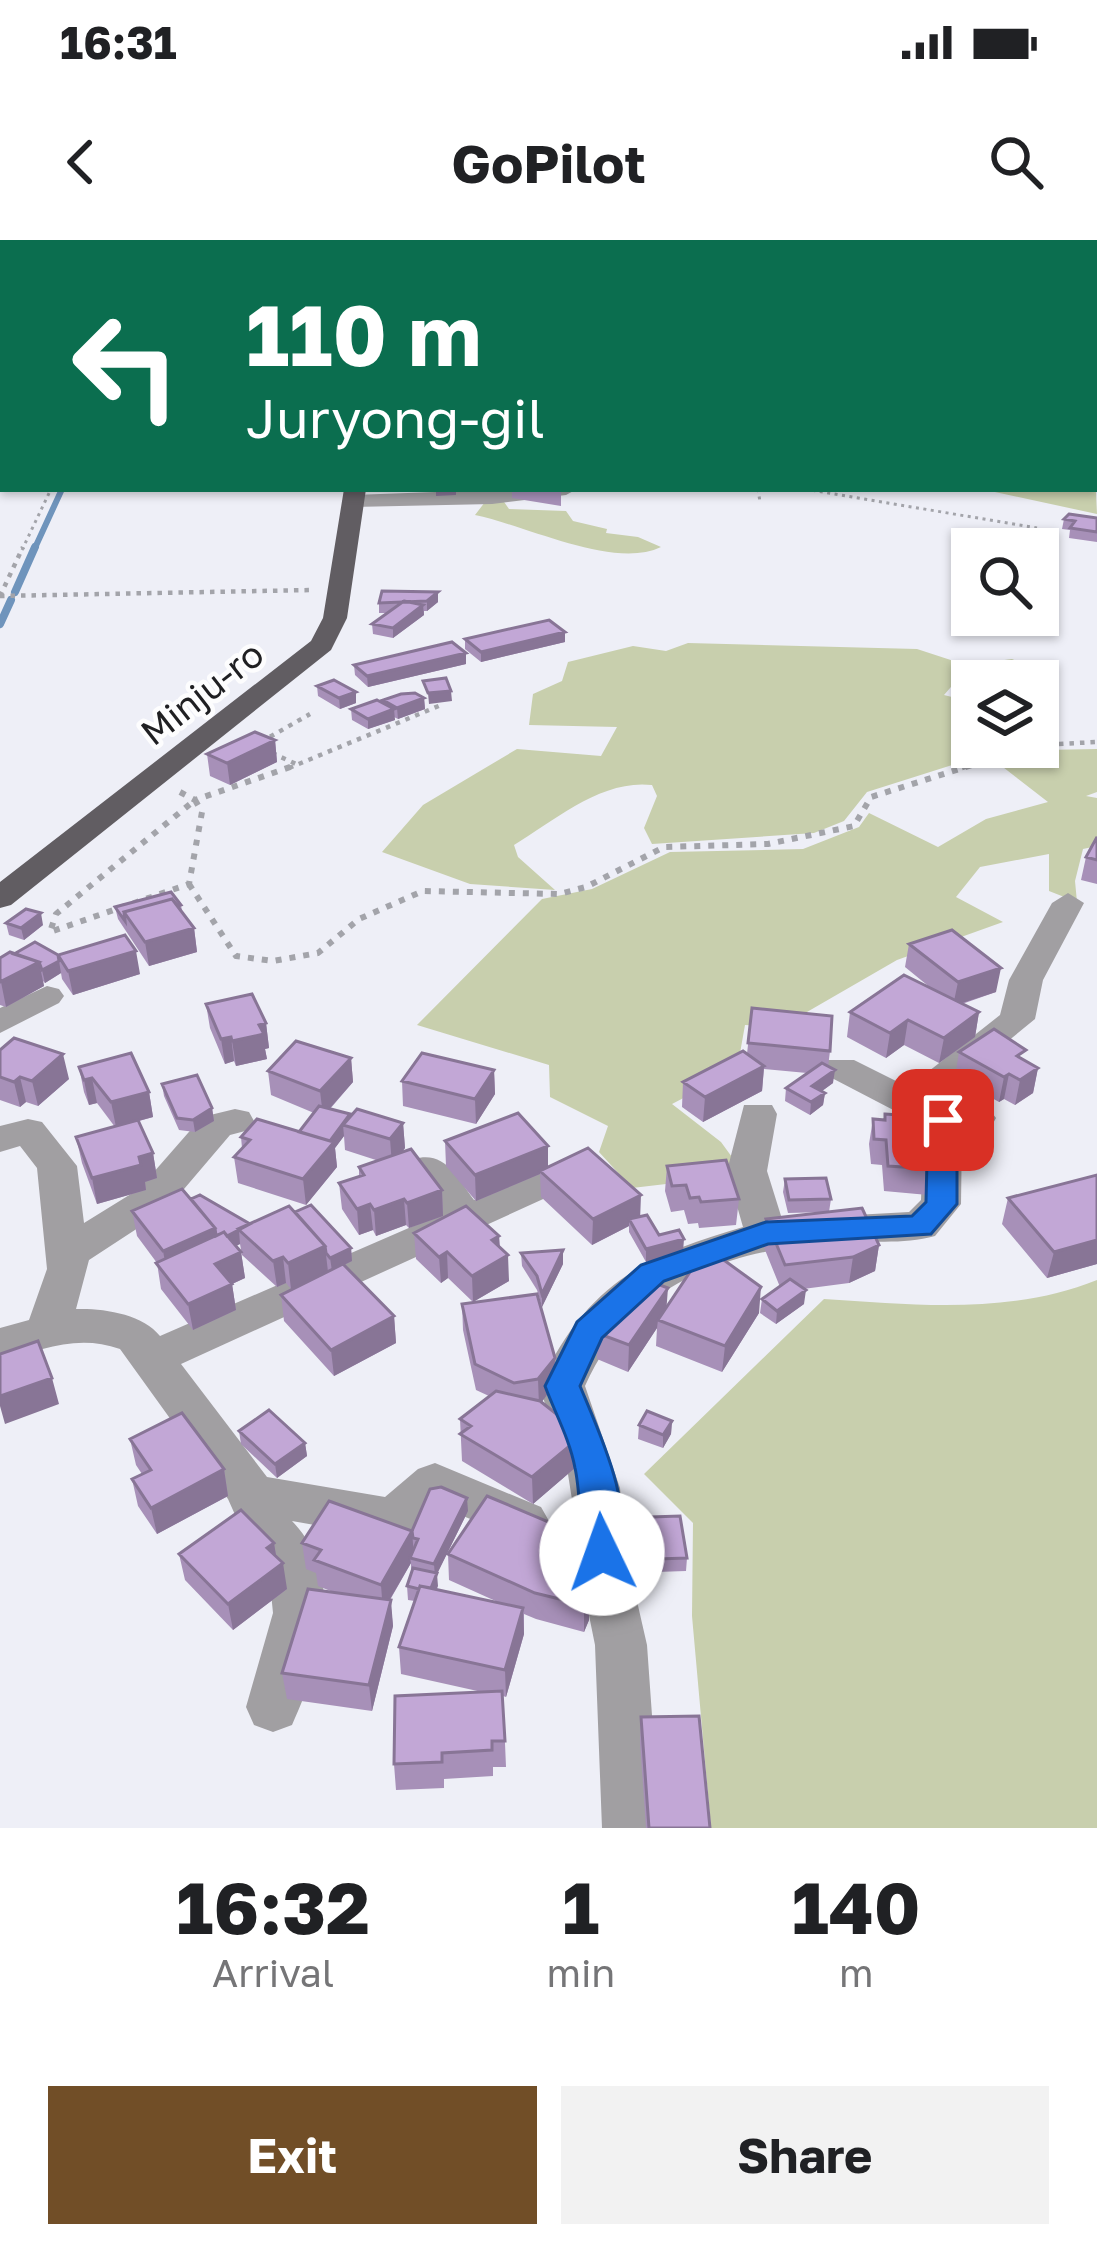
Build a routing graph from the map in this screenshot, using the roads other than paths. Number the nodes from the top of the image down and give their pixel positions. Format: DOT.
graph roads {
  1 [pos="541,492"];
  2 [pos="413,494"];
  3 [pos="354,495"];
  4 [pos="0,898"];
  5 [pos="1068,903"];
  6 [pos="47,996"];
  7 [pos="0,1022"];
  8 [pos="841,1068"];
  9 [pos="758,1114"];
  10 [pos="943,1120"];
  11 [pos="235,1121"];
  12 [pos="0,1139"];
  13 [pos="428,1168"];
  14 [pos="614,1183"];
  15 [pos="466,1217"];
  16 [pos="766,1233"];
  17 [pos="67,1254"];
  18 [pos="47,1331"];
  19 [pos="0,1345"];
  20 [pos="152,1358"];
  21 [pos="252,1494"];
  22 [pos="602,1553"];
  23 [pos="273,1707"];
  24 [pos="631,1828"];
  1 -- 2 [label="street"];
  2 -- 3 [label="street"];
  3 -- 4 [label="main road, Minju-ro"];
  5 -- 10 [label="street"];
  6 -- 7 [label="street"];
  8 -- 10 [label="street"];
  9 -- 16 [label="street"];
  10 -- 16 [label="street"];
  11 -- 17 [label="street"];
  12 -- 17 [label="street"];
  13 -- 15 [label="street"];
  14 -- 15 [label="street"];
  15 -- 20 [label="street"];
  16 -- 22 [label="street"];
  17 -- 18 [label="street"];
  18 -- 19 [label="street"];
  18 -- 20 [label="street"];
  20 -- 21 [label="street"];
  21 -- 22 [label="street"];
  21 -- 23 [label="street"];
  22 -- 24 [label="street"];
}
